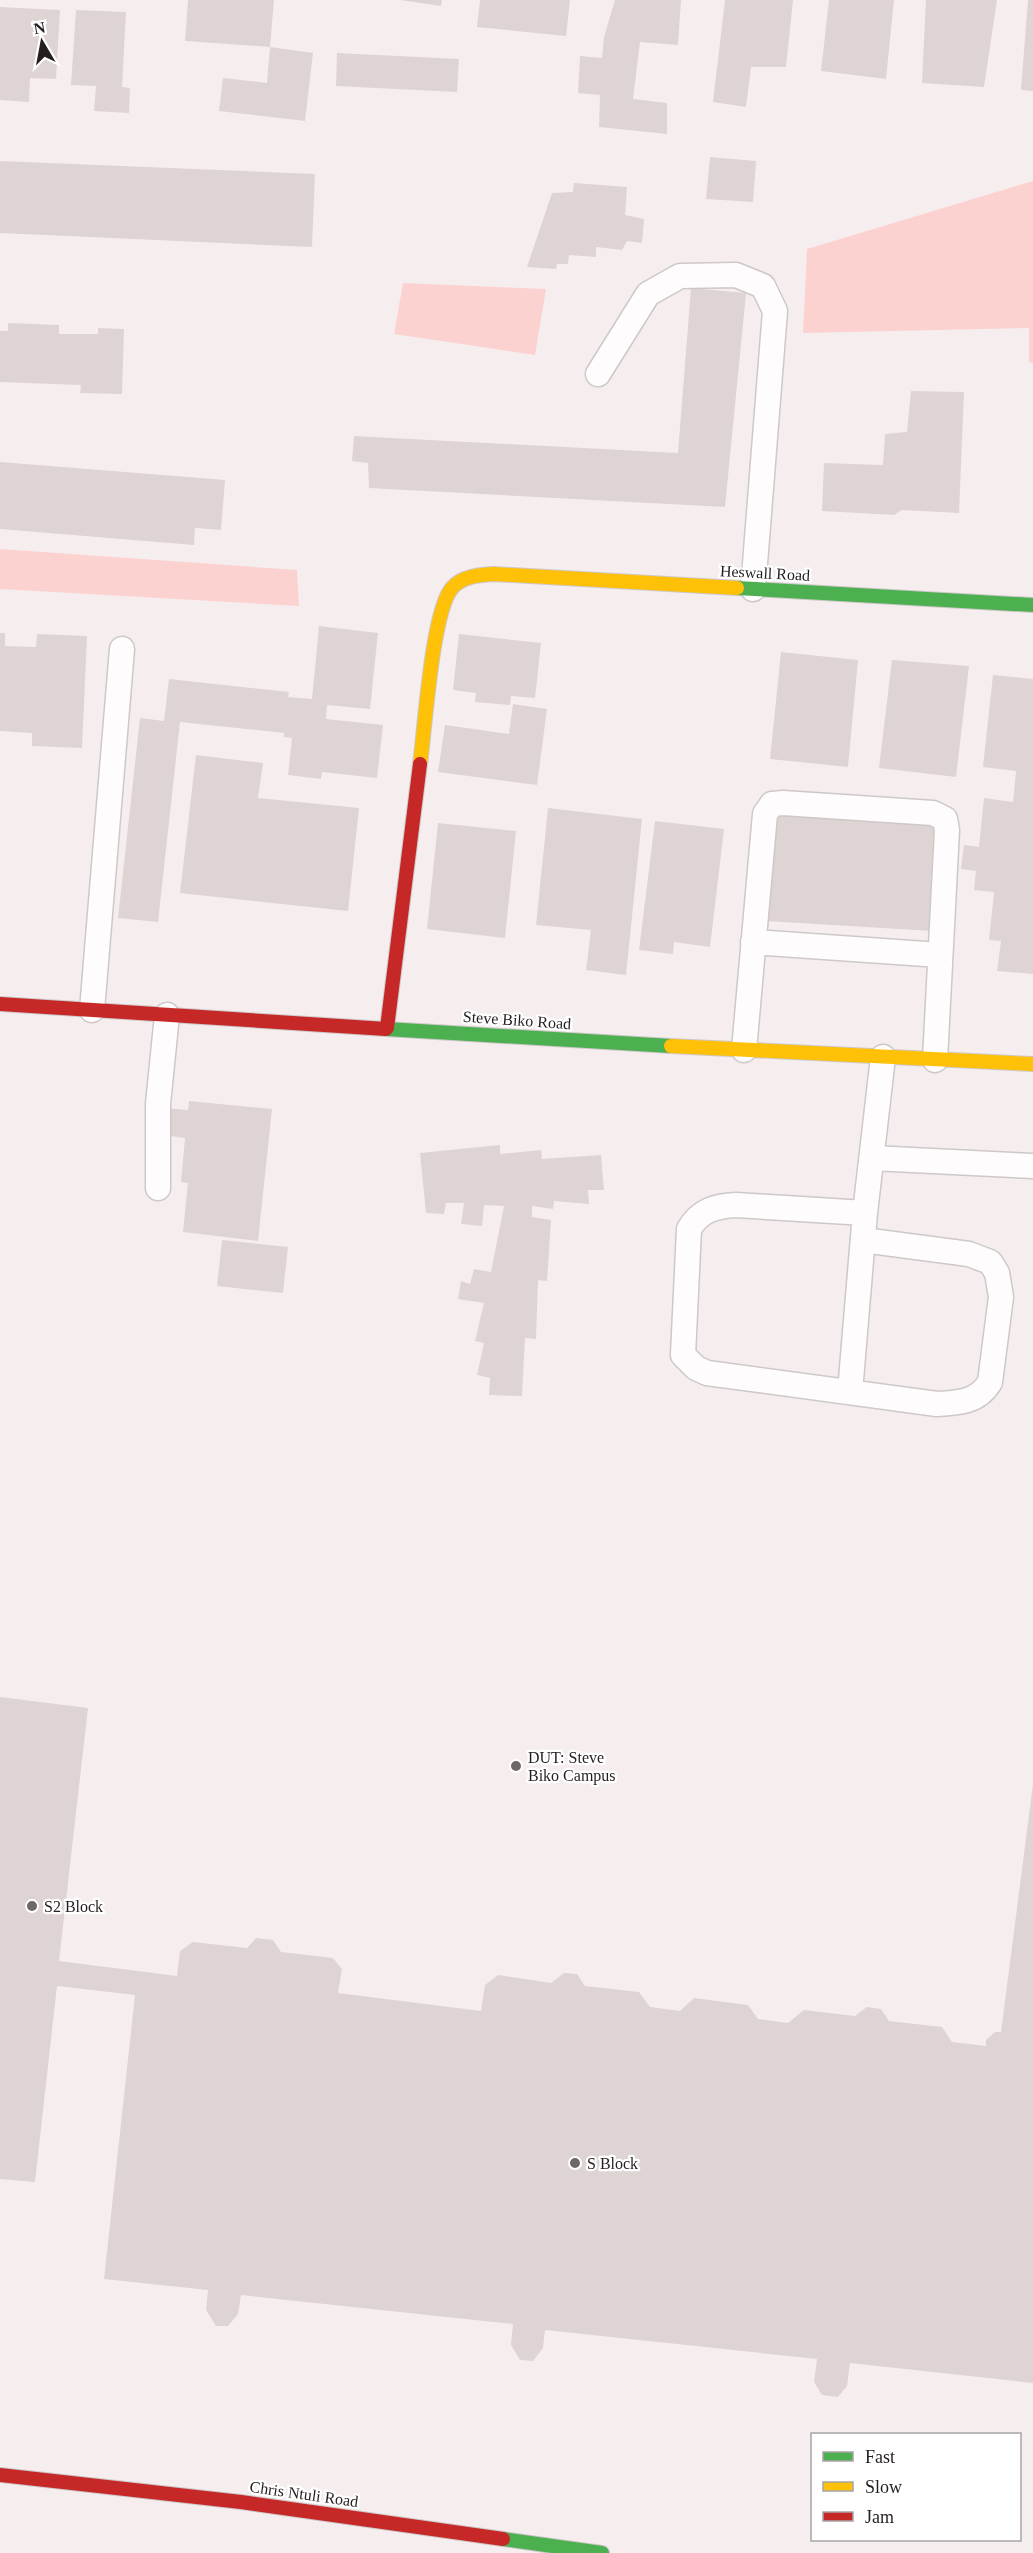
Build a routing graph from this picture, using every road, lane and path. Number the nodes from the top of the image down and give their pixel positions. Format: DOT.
graph roads {
  1 [pos="598,374"];
  2 [pos="753,589"];
  3 [pos="1033,605"];
  4 [pos="122,649"];
  5 [pos="753,942"];
  6 [pos="940,956"];
  7 [pos="0,1004"];
  8 [pos="92,1010"];
  9 [pos="167,1014"];
  10 [pos="387,1028"];
  11 [pos="744,1050"];
  12 [pos="883,1057"];
  13 [pos="935,1060"];
  14 [pos="1033,1064"];
  15 [pos="872,1158"];
  16 [pos="1033,1166"];
  17 [pos="158,1188"];
  18 [pos="865,1213"];
  19 [pos="863,1240"];
  20 [pos="850,1392"];
  21 [pos="0,2475"];
  22 [pos="602,2553"];
  1 -- 2 [label="lane"];
  2 -- 3 [label="street, Heswall Road"];
  2 -- 10 [label="street, Heswall Road"];
  4 -- 8 [label="lane"];
  5 -- 6 [label="lane"];
  5 -- 6 [label="lane"];
  5 -- 11 [label="lane"];
  6 -- 13 [label="lane"];
  7 -- 8 [label="street, Steve Biko Road"];
  8 -- 9 [label="street, Steve Biko Road"];
  9 -- 10 [label="street, Steve Biko Road"];
  9 -- 17 [label="lane"];
  10 -- 11 [label="street, Steve Biko Road"];
  11 -- 12 [label="street, Steve Biko Road"];
  12 -- 13 [label="street, Steve Biko Road"];
  12 -- 15 [label="lane"];
  13 -- 14 [label="street, Steve Biko Road"];
  15 -- 16 [label="lane"];
  15 -- 18 [label="lane"];
  18 -- 19 [label="lane"];
  18 -- 20 [label="lane"];
  19 -- 20 [label="lane"];
  19 -- 20 [label="lane"];
  21 -- 22 [label="street, Chris Ntuli Road"];
}
